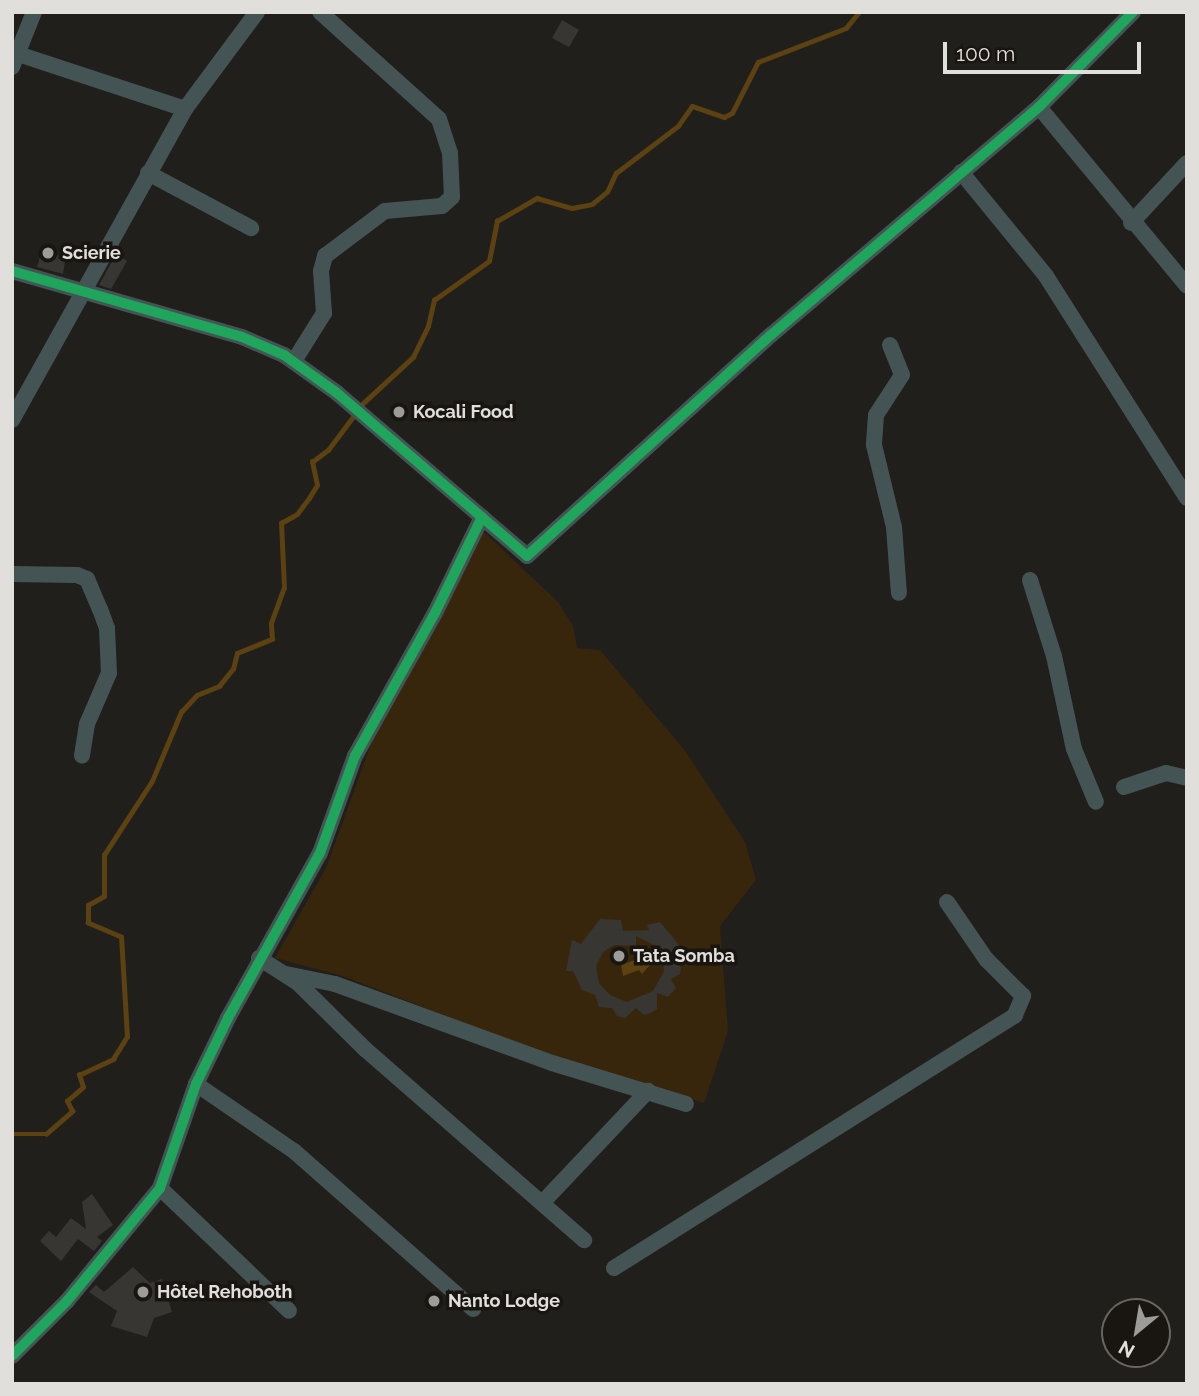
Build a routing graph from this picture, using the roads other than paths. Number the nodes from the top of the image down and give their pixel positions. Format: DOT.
graph roads {
  1 [pos="33,12"];
  2 [pos="257,12"];
  3 [pos="320,12"];
  4 [pos="1133,12"];
  5 [pos="14,58"];
  6 [pos="1039,107"];
  7 [pos="185,109"];
  8 [pos="1187,163"];
  9 [pos="961,172"];
  10 [pos="148,173"];
  11 [pos="1131,223"];
  12 [pos="251,228"];
  13 [pos="12,271"];
  14 [pos="1187,286"];
  15 [pos="84,290"];
  16 [pos="890,345"];
  17 [pos="294,361"];
  18 [pos="12,420"];
  19 [pos="1187,498"];
  20 [pos="482,517"];
  21 [pos="12,573"];
  22 [pos="1030,580"];
  23 [pos="899,593"];
  24 [pos="82,756"];
  25 [pos="1187,778"];
  26 [pos="1124,787"];
  27 [pos="1096,802"];
  28 [pos="947,902"];
  29 [pos="259,958"];
  30 [pos="285,974"];
  31 [pos="196,1084"];
  32 [pos="648,1091"];
  33 [pos="686,1104"];
  34 [pos="160,1188"];
  35 [pos="543,1202"];
  36 [pos="584,1240"];
  37 [pos="614,1268"];
  38 [pos="473,1309"];
  39 [pos="289,1311"];
  40 [pos="12,1356"];
  1 -- 5 [label="street"];
  2 -- 7 [label="street"];
  3 -- 17 [label="street"];
  4 -- 6 [label="street"];
  5 -- 7 [label="street"];
  6 -- 9 [label="street"];
  6 -- 11 [label="street"];
  7 -- 10 [label="street"];
  8 -- 11 [label="street"];
  9 -- 19 [label="street"];
  9 -- 20 [label="street"];
  10 -- 12 [label="street"];
  10 -- 15 [label="street"];
  11 -- 14 [label="street"];
  13 -- 15 [label="street"];
  15 -- 17 [label="street"];
  15 -- 18 [label="street"];
  16 -- 23 [label="street"];
  17 -- 20 [label="street"];
  20 -- 29 [label="street"];
  21 -- 24 [label="street"];
  22 -- 27 [label="street"];
  25 -- 26 [label="street"];
  28 -- 37 [label="street"];
  29 -- 30 [label="street"];
  29 -- 31 [label="street"];
  30 -- 32 [label="street"];
  30 -- 35 [label="street"];
  31 -- 34 [label="street"];
  31 -- 38 [label="street"];
  32 -- 33 [label="street"];
  32 -- 35 [label="street"];
  34 -- 39 [label="street"];
  34 -- 40 [label="street"];
  35 -- 36 [label="street"];
}
